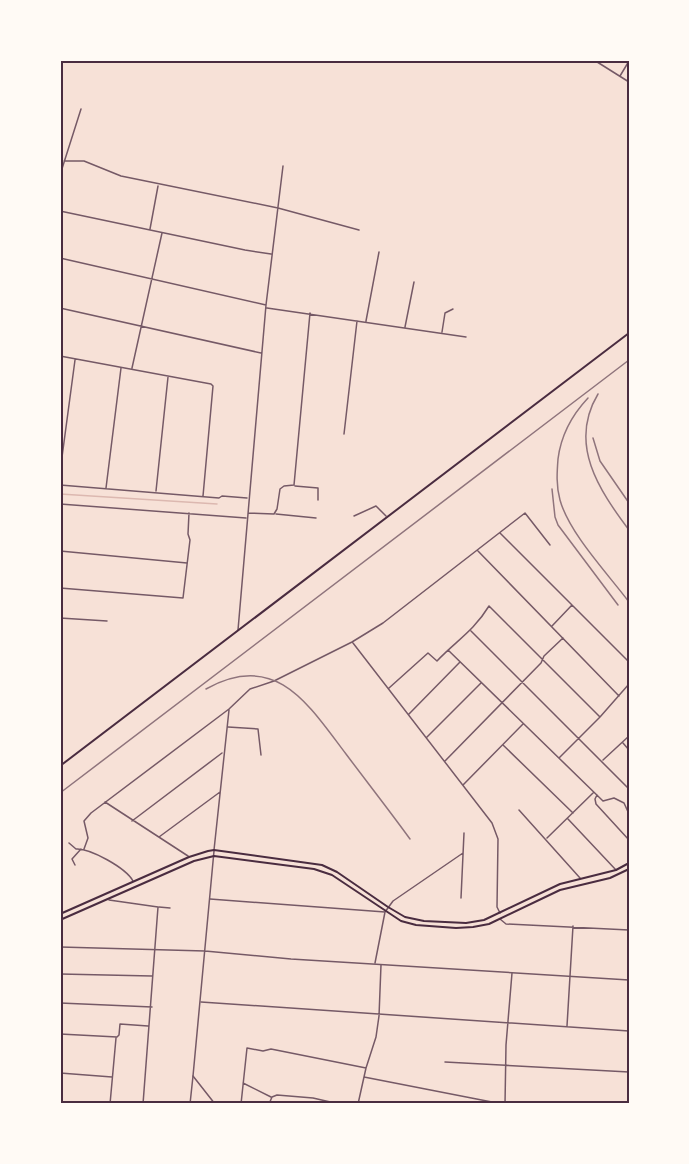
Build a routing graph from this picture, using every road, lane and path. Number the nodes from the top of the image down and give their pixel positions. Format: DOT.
graph roads {
  1 [pos="594,60"];
  2 [pos="629,61"];
  3 [pos="620,76"];
  4 [pos="629,82"];
  5 [pos="81,109"];
  6 [pos="64,161"];
  7 [pos="283,166"];
  8 [pos="61,167"];
  9 [pos="60,175"];
  10 [pos="159,185"];
  11 [pos="278,208"];
  12 [pos="60,211"];
  13 [pos="149,230"];
  14 [pos="359,230"];
  15 [pos="162,232"];
  16 [pos="379,252"];
  17 [pos="272,254"];
  18 [pos="60,258"];
  19 [pos="152,280"];
  20 [pos="414,282"];
  21 [pos="266,307"];
  22 [pos="60,308"];
  23 [pos="453,309"];
  24 [pos="310,313"];
  25 [pos="357,321"];
  26 [pos="366,322"];
  27 [pos="141,327"];
  28 [pos="405,328"];
  29 [pos="442,333"];
  30 [pos="629,333"];
  31 [pos="466,337"];
  32 [pos="262,353"];
  33 [pos="60,356"];
  34 [pos="75,358"];
  35 [pos="122,367"];
  36 [pos="132,369"];
  37 [pos="168,376"];
  38 [pos="344,434"];
  39 [pos="60,472"];
  40 [pos="60,485"];
  41 [pos="294,486"];
  42 [pos="106,489"];
  43 [pos="156,492"];
  44 [pos="203,496"];
  45 [pos="249,498"];
  46 [pos="318,500"];
  47 [pos="60,504"];
  48 [pos="189,513"];
  49 [pos="247,513"];
  50 [pos="274,514"];
  51 [pos="354,516"];
  52 [pos="387,516"];
  53 [pos="247,518"];
  54 [pos="316,518"];
  55 [pos="500,533"];
  56 [pos="550,545"];
  57 [pos="60,550"];
  58 [pos="477,550"];
  59 [pos="188,563"];
  60 [pos="60,588"];
  61 [pos="572,605"];
  62 [pos="60,618"];
  63 [pos="107,621"];
  64 [pos="552,626"];
  65 [pos="238,631"];
  66 [pos="471,631"];
  67 [pos="563,638"];
  68 [pos="352,642"];
  69 [pos="448,650"];
  70 [pos="543,660"];
  71 [pos="460,662"];
  72 [pos="629,662"];
  73 [pos="523,682"];
  74 [pos="481,683"];
  75 [pos="629,684"];
  76 [pos="388,689"];
  77 [pos="620,696"];
  78 [pos="502,704"];
  79 [pos="229,709"];
  80 [pos="408,715"];
  81 [pos="600,717"];
  82 [pos="523,724"];
  83 [pos="227,727"];
  84 [pos="629,736"];
  85 [pos="426,738"];
  86 [pos="579,738"];
  87 [pos="622,742"];
  88 [pos="503,745"];
  89 [pos="629,750"];
  90 [pos="223,752"];
  91 [pos="261,754"];
  92 [pos="558,758"];
  93 [pos="602,761"];
  94 [pos="445,762"];
  95 [pos="60,766"];
  96 [pos="463,785"];
  97 [pos="629,789"];
  98 [pos="220,792"];
  99 [pos="594,792"];
  100 [pos="597,795"];
  101 [pos="105,802"];
  102 [pos="519,810"];
  103 [pos="573,813"];
  104 [pos="629,814"];
  105 [pos="568,819"];
  106 [pos="132,821"];
  107 [pos="464,833"];
  108 [pos="158,837"];
  109 [pos="547,839"];
  110 [pos="629,840"];
  111 [pos="69,843"];
  112 [pos="83,849"];
  113 [pos="214,850"];
  114 [pos="463,853"];
  115 [pos="213,856"];
  116 [pos="189,857"];
  117 [pos="629,863"];
  118 [pos="75,864"];
  119 [pos="629,869"];
  120 [pos="616,870"];
  121 [pos="580,879"];
  122 [pos="134,882"];
  123 [pos="461,898"];
  124 [pos="210,899"];
  125 [pos="106,900"];
  126 [pos="158,907"];
  127 [pos="171,908"];
  128 [pos="388,908"];
  129 [pos="385,912"];
  130 [pos="500,913"];
  131 [pos="60,914"];
  132 [pos="500,919"];
  133 [pos="60,920"];
  134 [pos="573,926"];
  135 [pos="629,930"];
  136 [pos="60,947"];
  137 [pos="154,948"];
  138 [pos="205,951"];
  139 [pos="375,964"];
  140 [pos="381,964"];
  141 [pos="512,973"];
  142 [pos="60,974"];
  143 [pos="154,976"];
  144 [pos="571,976"];
  145 [pos="629,980"];
  146 [pos="201,1002"];
  147 [pos="60,1003"];
  148 [pos="152,1007"];
  149 [pos="379,1016"];
  150 [pos="508,1024"];
  151 [pos="149,1026"];
  152 [pos="567,1027"];
  153 [pos="629,1031"];
  154 [pos="60,1034"];
  155 [pos="117,1037"];
  156 [pos="445,1062"];
  157 [pos="506,1065"];
  158 [pos="366,1068"];
  159 [pos="629,1072"];
  160 [pos="60,1073"];
  161 [pos="193,1076"];
  162 [pos="112,1077"];
  163 [pos="364,1077"];
  164 [pos="243,1083"];
  165 [pos="272,1097"];
  166 [pos="505,1103"];
  167 [pos="110,1104"];
  168 [pos="143,1104"];
  169 [pos="190,1104"];
  170 [pos="215,1104"];
  171 [pos="241,1104"];
  172 [pos="269,1104"];
  173 [pos="339,1104"];
  174 [pos="358,1104"];
  175 [pos="550,1104"];
  1 -- 3 [label="street"];
  2 -- 3 [label="street"];
  3 -- 4 [label="street"];
  5 -- 6 [label="street"];
  6 -- 8 [label="street"];
  6 -- 10 [label="street"];
  7 -- 11 [label="street"];
  8 -- 9 [label="street"];
  10 -- 11 [label="street"];
  10 -- 13 [label="street"];
  11 -- 14 [label="street"];
  11 -- 17 [label="street"];
  12 -- 13 [label="street"];
  13 -- 15 [label="street"];
  15 -- 17 [label="street"];
  15 -- 19 [label="street"];
  16 -- 26 [label="street"];
  17 -- 21 [label="street"];
  18 -- 19 [label="street"];
  19 -- 21 [label="street"];
  19 -- 27 [label="street"];
  20 -- 28 [label="street"];
  21 -- 24 [label="street"];
  21 -- 32 [label="street"];
  22 -- 27 [label="street"];
  23 -- 29 [label="street"];
  24 -- 25 [label="street"];
  24 -- 41 [label="street"];
  25 -- 26 [label="street"];
  25 -- 38 [label="street"];
  26 -- 28 [label="street"];
  27 -- 32 [label="street"];
  27 -- 36 [label="street"];
  28 -- 29 [label="street"];
  29 -- 31 [label="street"];
  30 -- 52 [label="main road"];
  32 -- 45 [label="street"];
  33 -- 34 [label="street"];
  34 -- 35 [label="street"];
  34 -- 39 [label="street"];
  35 -- 36 [label="street"];
  35 -- 42 [label="street"];
  36 -- 37 [label="street"];
  37 -- 43 [label="street"];
  37 -- 44 [label="street"];
  40 -- 42 [label="street"];
  41 -- 46 [label="street"];
  41 -- 50 [label="street"];
  42 -- 43 [label="street"];
  43 -- 44 [label="street"];
  44 -- 45 [label="street"];
  45 -- 49 [label="street"];
  47 -- 48 [label="street"];
  48 -- 53 [label="street"];
  48 -- 59 [label="street"];
  49 -- 50 [label="street"];
  49 -- 53 [label="street"];
  50 -- 54 [label="street"];
  51 -- 52 [label="street"];
  52 -- 65 [label="main road"];
  53 -- 65 [label="street"];
  55 -- 56 [label="street"];
  55 -- 58 [label="street"];
  55 -- 61 [label="street"];
  57 -- 59 [label="street"];
  58 -- 64 [label="street"];
  58 -- 68 [label="street"];
  59 -- 60 [label="street"];
  61 -- 64 [label="street"];
  61 -- 72 [label="street"];
  62 -- 63 [label="street"];
  64 -- 67 [label="street"];
  65 -- 95 [label="main road"];
  66 -- 69 [label="street"];
  66 -- 70 [label="street"];
  66 -- 73 [label="street"];
  67 -- 70 [label="street"];
  67 -- 77 [label="street"];
  68 -- 76 [label="street"];
  68 -- 79 [label="street"];
  69 -- 71 [label="street"];
  69 -- 76 [label="street"];
  70 -- 73 [label="street"];
  70 -- 81 [label="street"];
  71 -- 74 [label="street"];
  71 -- 80 [label="street"];
  73 -- 78 [label="street"];
  73 -- 86 [label="street"];
  74 -- 78 [label="street"];
  74 -- 85 [label="street"];
  75 -- 77 [label="street"];
  76 -- 80 [label="street"];
  77 -- 81 [label="street"];
  78 -- 82 [label="street"];
  78 -- 94 [label="street"];
  79 -- 83 [label="street"];
  79 -- 101 [label="street"];
  80 -- 85 [label="street"];
  81 -- 86 [label="street"];
  82 -- 88 [label="street"];
  82 -- 92 [label="street"];
  83 -- 90 [label="street"];
  83 -- 91 [label="street"];
  84 -- 87 [label="street"];
  85 -- 94 [label="street"];
  86 -- 92 [label="street"];
  86 -- 93 [label="street"];
  87 -- 89 [label="street"];
  87 -- 93 [label="street"];
  88 -- 96 [label="street"];
  88 -- 103 [label="street"];
  90 -- 98 [label="street"];
  90 -- 106 [label="street"];
  92 -- 99 [label="street"];
  93 -- 97 [label="street"];
  94 -- 96 [label="street"];
  96 -- 130 [label="street"];
  98 -- 108 [label="street"];
  98 -- 113 [label="street"];
  99 -- 100 [label="street"];
  99 -- 103 [label="street"];
  100 -- 104 [label="street"];
  100 -- 110 [label="street"];
  101 -- 106 [label="street"];
  101 -- 112 [label="street"];
  102 -- 109 [label="street"];
  103 -- 105 [label="street"];
  105 -- 109 [label="street"];
  105 -- 120 [label="street"];
  106 -- 108 [label="street"];
  107 -- 114 [label="street"];
  108 -- 116 [label="street"];
  109 -- 121 [label="street"];
  111 -- 112 [label="street"];
  112 -- 118 [label="street"];
  112 -- 122 [label="street"];
  113 -- 115 [label="street"];
  113 -- 116 [label="main road"];
  113 -- 128 [label="main road"];
  114 -- 123 [label="street"];
  114 -- 128 [label="street"];
  115 -- 124 [label="street"];
  115 -- 125 [label="main road"];
  115 -- 129 [label="main road"];
  116 -- 122 [label="main road"];
  117 -- 120 [label="main road"];
  119 -- 132 [label="main road"];
  120 -- 121 [label="main road"];
  121 -- 130 [label="main road"];
  122 -- 131 [label="main road"];
  124 -- 129 [label="street"];
  124 -- 138 [label="street"];
  125 -- 126 [label="street"];
  125 -- 133 [label="main road"];
  126 -- 127 [label="street"];
  126 -- 137 [label="street"];
  128 -- 129 [label="street"];
  128 -- 130 [label="main road"];
  129 -- 132 [label="main road"];
  129 -- 139 [label="street"];
  132 -- 134 [label="street"];
  134 -- 135 [label="street"];
  134 -- 144 [label="street"];
  136 -- 137 [label="street"];
  137 -- 138 [label="street"];
  137 -- 143 [label="street"];
  138 -- 139 [label="street"];
  138 -- 146 [label="street"];
  139 -- 140 [label="street"];
  140 -- 141 [label="street"];
  140 -- 149 [label="street"];
  141 -- 144 [label="street"];
  141 -- 150 [label="street"];
  142 -- 143 [label="street"];
  143 -- 148 [label="street"];
  144 -- 145 [label="street"];
  144 -- 152 [label="street"];
  146 -- 149 [label="street"];
  146 -- 161 [label="street"];
  147 -- 148 [label="street"];
  148 -- 151 [label="street"];
  149 -- 150 [label="street"];
  149 -- 158 [label="street"];
  150 -- 152 [label="street"];
  150 -- 157 [label="street"];
  151 -- 155 [label="street"];
  151 -- 168 [label="street"];
  152 -- 153 [label="street"];
  154 -- 155 [label="street"];
  155 -- 162 [label="street"];
  156 -- 157 [label="street"];
  157 -- 159 [label="street"];
  157 -- 166 [label="street"];
  158 -- 163 [label="street"];
  158 -- 164 [label="street"];
  160 -- 162 [label="street"];
  161 -- 169 [label="street"];
  161 -- 170 [label="street"];
  162 -- 167 [label="street"];
  163 -- 166 [label="street"];
  163 -- 174 [label="street"];
  164 -- 165 [label="street"];
  164 -- 171 [label="street"];
  165 -- 172 [label="street"];
  165 -- 173 [label="street"];
  166 -- 175 [label="street"];
}
